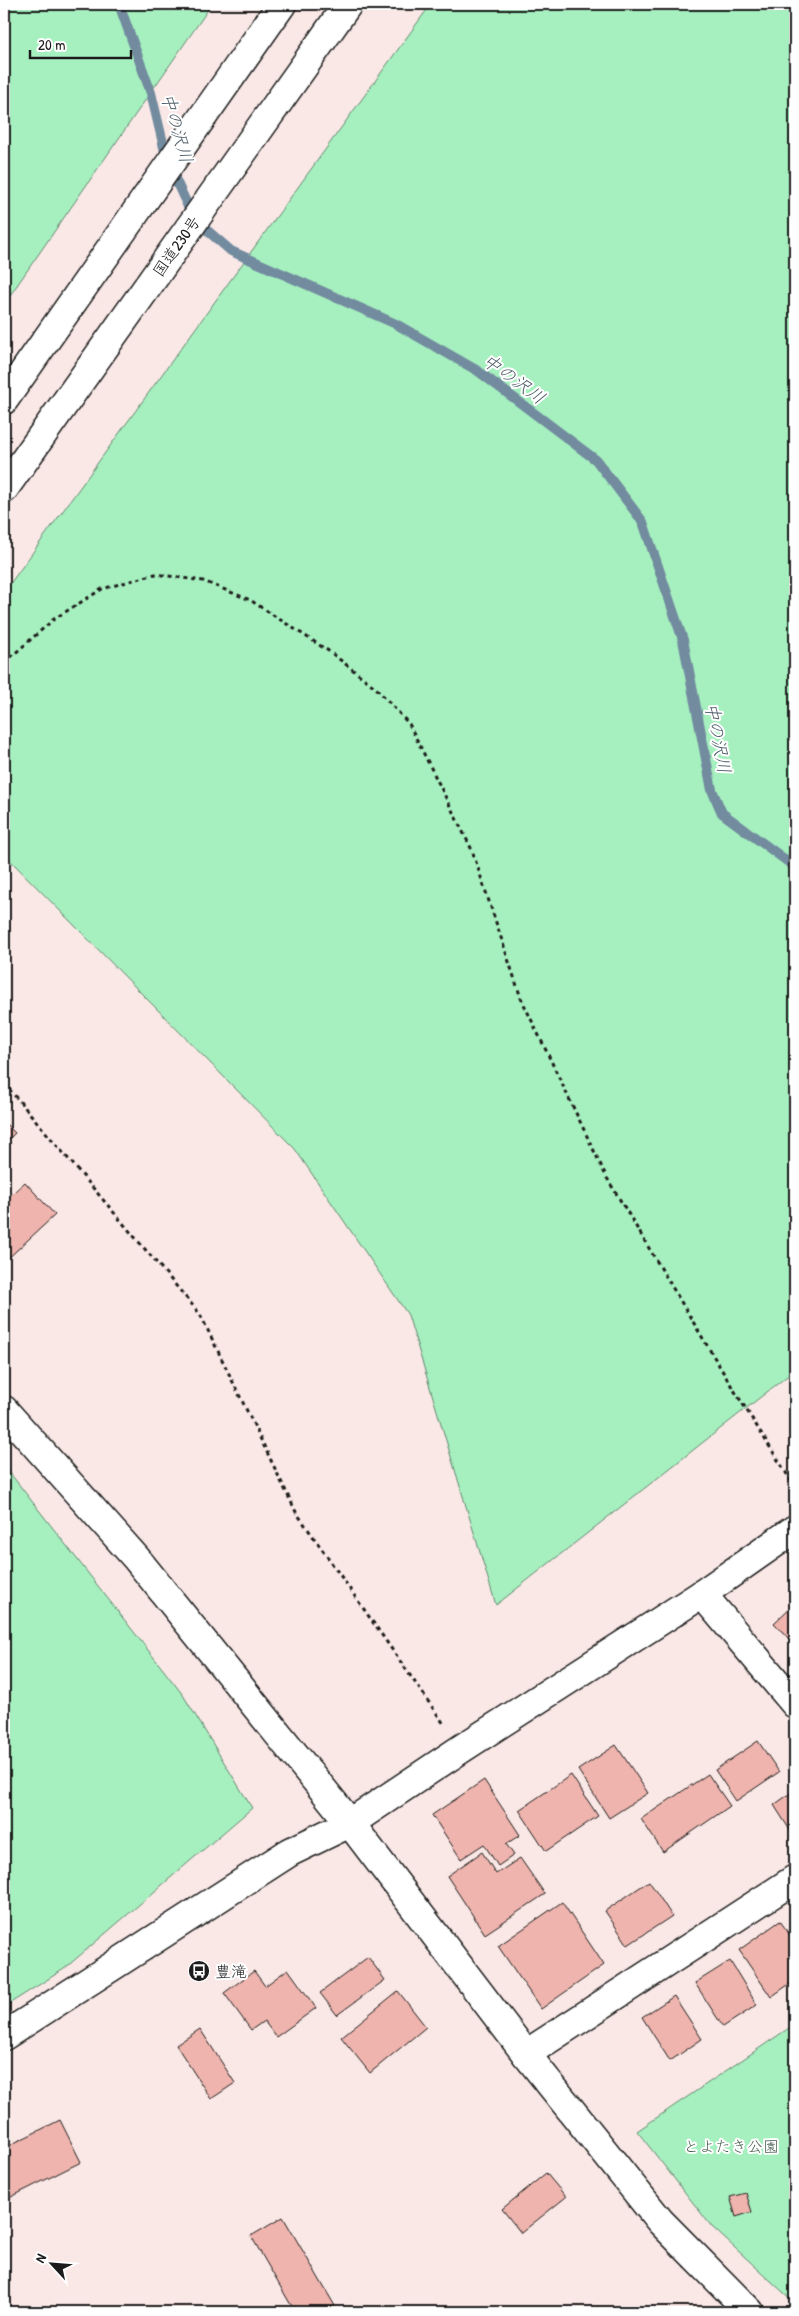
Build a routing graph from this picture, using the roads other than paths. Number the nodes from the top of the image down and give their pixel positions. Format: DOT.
graph roads {
  1 [pos="282,4"];
  2 [pos="348,4"];
  3 [pos="4,400"];
  4 [pos="4,489"];
  5 [pos="4,1410"];
  6 [pos="795,1529"];
  7 [pos="702,1594"];
  8 [pos="795,1704"];
  9 [pos="350,1823"];
  10 [pos="795,1879"];
  11 [pos="4,2036"];
  12 [pos="526,2054"];
  13 [pos="750,2312"];
  1 -- 3 [label="main road"];
  2 -- 4 [label="main road, 国道230号"];
  5 -- 9 [label="main road"];
  6 -- 7 [label="main road"];
  7 -- 8 [label="main road"];
  7 -- 9 [label="main road"];
  9 -- 11 [label="main road"];
  9 -- 12 [label="main road"];
  10 -- 12 [label="main road"];
  12 -- 13 [label="main road"];
}
